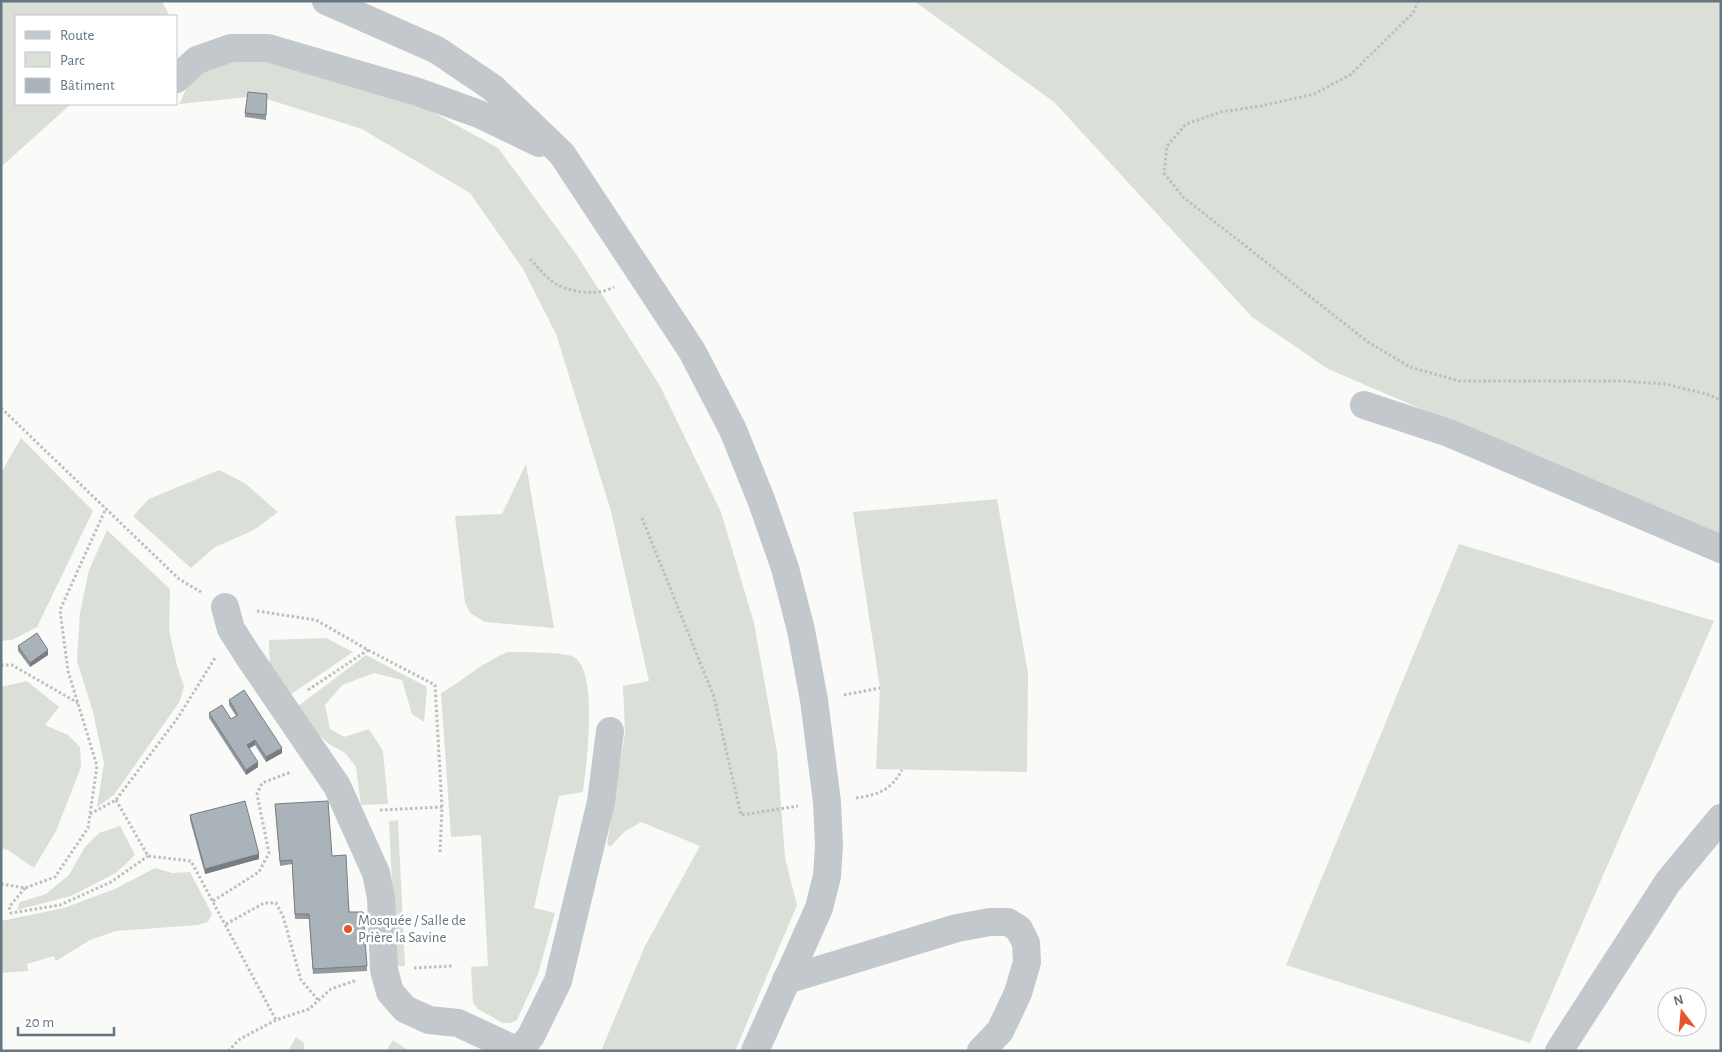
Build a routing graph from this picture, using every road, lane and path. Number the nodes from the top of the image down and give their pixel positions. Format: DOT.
graph roads {
  1 [pos="326,1"];
  2 [pos="1418,1"];
  3 [pos="178,76"];
  4 [pos="562,154"];
  5 [pos="530,259"];
  6 [pos="640,272"];
  7 [pos="1721,400"];
  8 [pos="1364,405"];
  9 [pos="1,408"];
  10 [pos="106,508"];
  11 [pos="642,518"];
  12 [pos="1721,549"];
  13 [pos="225,607"];
  14 [pos="235,636"];
  15 [pos="368,650"];
  16 [pos="1,665"];
  17 [pos="880,688"];
  18 [pos="814,700"];
  19 [pos="78,703"];
  20 [pos="283,707"];
  21 [pos="610,730"];
  22 [pos="321,762"];
  23 [pos="902,770"];
  24 [pos="116,800"];
  25 [pos="827,802"];
  26 [pos="442,807"];
  27 [pos="386,810"];
  28 [pos="90,814"];
  29 [pos="1721,818"];
  30 [pos="440,853"];
  31 [pos="148,856"];
  32 [pos="1,884"];
  33 [pos="25,888"];
  34 [pos="213,901"];
  35 [pos="226,924"];
  36 [pos="452,966"];
  37 [pos="396,969"];
  38 [pos="786,980"];
  39 [pos="319,1001"];
  40 [pos="276,1020"];
  41 [pos="228,1051"];
  42 [pos="518,1051"];
  43 [pos="755,1051"];
  44 [pos="981,1051"];
  45 [pos="1559,1051"];
  1 -- 4 [label="street"];
  2 -- 7 [label="path"];
  3 -- 4 [label="street"];
  4 -- 6 [label="street"];
  5 -- 6 [label="path"];
  6 -- 18 [label="street"];
  8 -- 12 [label="street"];
  9 -- 10 [label="path"];
  10 -- 13 [label="path"];
  10 -- 19 [label="path"];
  11 -- 25 [label="path"];
  13 -- 14 [label="street"];
  13 -- 15 [label="path"];
  14 -- 20 [label="street"];
  14 -- 24 [label="path"];
  15 -- 20 [label="path"];
  15 -- 26 [label="path"];
  16 -- 19 [label="path"];
  17 -- 18 [label="path"];
  18 -- 25 [label="street"];
  19 -- 28 [label="path"];
  20 -- 22 [label="street"];
  21 -- 42 [label="street"];
  22 -- 34 [label="path"];
  22 -- 37 [label="street"];
  23 -- 25 [label="path"];
  24 -- 28 [label="path"];
  24 -- 31 [label="path"];
  25 -- 38 [label="street"];
  26 -- 27 [label="path"];
  26 -- 30 [label="path"];
  28 -- 33 [label="path"];
  29 -- 45 [label="street"];
  31 -- 33 [label="path"];
  31 -- 34 [label="path"];
  32 -- 33 [label="path"];
  34 -- 35 [label="path"];
  35 -- 39 [label="path"];
  35 -- 40 [label="path"];
  36 -- 37 [label="path"];
  37 -- 39 [label="path"];
  37 -- 42 [label="street"];
  38 -- 43 [label="street"];
  38 -- 44 [label="street"];
  39 -- 40 [label="path"];
  40 -- 41 [label="path"];
}
